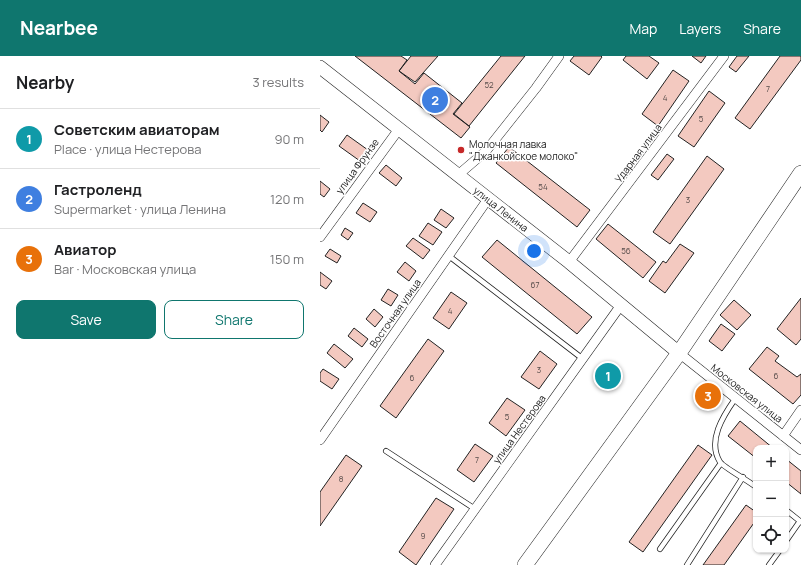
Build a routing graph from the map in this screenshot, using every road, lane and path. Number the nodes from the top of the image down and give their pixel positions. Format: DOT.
graph roads {
  1 [pos="559,56"];
  2 [pos="724,56"];
  3 [pos="320,67"];
  4 [pos="399,129"];
  5 [pos="801,173"];
  6 [pos="458,175"];
  7 [pos="488,199"];
  8 [pos="320,237"];
  9 [pos="449,256"];
  10 [pos="569,262"];
  11 [pos="622,305"];
  12 [pos="679,354"];
  13 [pos="583,359"];
  14 [pos="735,399"];
  15 [pos="801,410"];
  16 [pos="783,436"];
  17 [pos="320,440"];
  18 [pos="801,450"];
  19 [pos="386,451"];
  20 [pos="721,462"];
  21 [pos="743,478"];
  22 [pos="753,485"];
  23 [pos="475,509"];
  24 [pos="789,512"];
  25 [pos="800,521"];
  26 [pos="789,537"];
  27 [pos="660,549"];
  28 [pos="778,553"];
  29 [pos="435,565"];
  30 [pos="525,565"];
  31 [pos="687,565"];
  32 [pos="769,565"];
  1 -- 6 [label="street"];
  2 -- 10 [label="street, Ударная улица"];
  3 -- 4 [label="main road, улица Ленина"];
  4 -- 6 [label="main road, улица Ленина"];
  4 -- 8 [label="street, улица Фрунзе"];
  5 -- 12 [label="highway"];
  6 -- 7 [label="main road, улица Ленина"];
  7 -- 9 [label="street, Восточная улица"];
  7 -- 10 [label="main road, улица Ленина"];
  9 -- 13 [label="lane"];
  9 -- 17 [label="street, Восточная улица"];
  10 -- 11 [label="main road, улица Ленина"];
  11 -- 12 [label="main road, улица Ленина"];
  11 -- 13 [label="street, улица Нестерова"];
  12 -- 14 [label="street, Московская улица"];
  12 -- 30 [label="highway"];
  13 -- 23 [label="street, улица Нестерова"];
  14 -- 16 [label="street, Московская улица"];
  14 -- 20 [label="lane"];
  15 -- 16 [label="street"];
  16 -- 18 [label="street, Московская улица"];
  19 -- 23 [label="lane"];
  20 -- 21 [label="lane"];
  20 -- 27 [label="lane"];
  21 -- 22 [label="lane"];
  21 -- 31 [label="lane"];
  23 -- 29 [label="street, улица Нестерова"];
  24 -- 25 [label="lane"];
  25 -- 26 [label="lane"];
  28 -- 32 [label="lane"];
}
